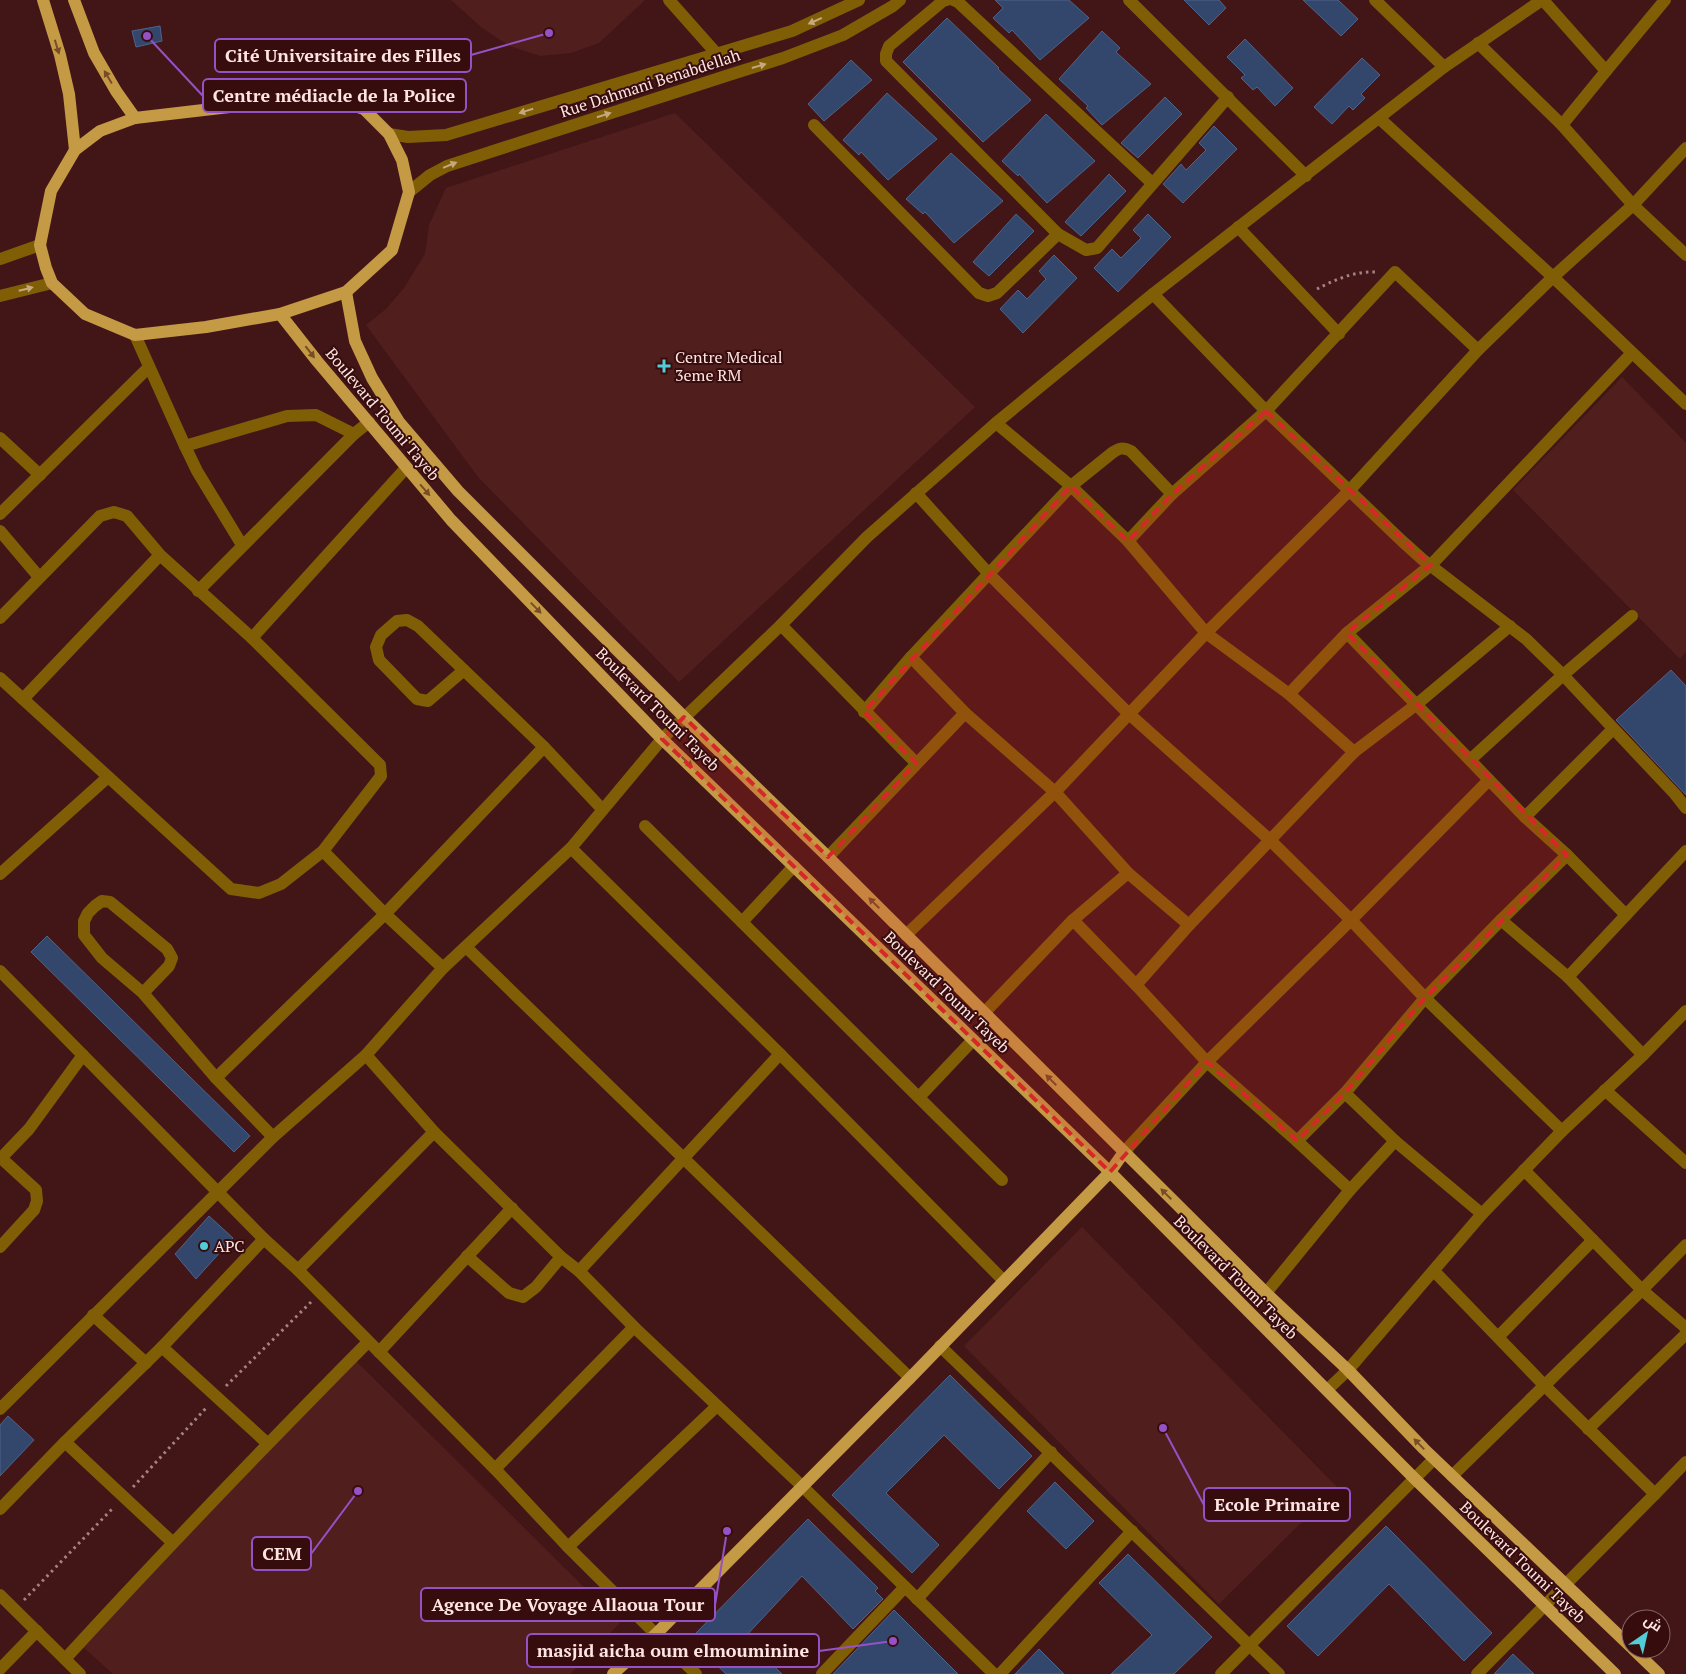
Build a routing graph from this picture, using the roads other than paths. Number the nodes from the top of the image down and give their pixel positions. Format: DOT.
graph roads {
  1 [pos="43,0"];
  2 [pos="74,0"];
  3 [pos="669,0"];
  4 [pos="859,0"];
  5 [pos="900,0"];
  6 [pos="947,0"];
  7 [pos="953,0"];
  8 [pos="1129,0"];
  9 [pos="1375,0"];
  10 [pos="1542,0"];
  11 [pos="1665,0"];
  12 [pos="1478,42"];
  13 [pos="716,53"];
  14 [pos="1444,67"];
  15 [pos="1606,71"];
  16 [pos="1228,97"];
  17 [pos="135,118"];
  18 [pos="1379,118"];
  19 [pos="814,125"];
  20 [pos="1562,125"];
  21 [pos="389,134"];
  22 [pos="1686,148"];
  23 [pos="75,150"];
  24 [pos="1306,176"];
  25 [pos="1152,183"];
  26 [pos="409,192"];
  27 [pos="1633,205"];
  28 [pos="1238,227"];
  29 [pos="1058,234"];
  30 [pos="40,245"];
  31 [pos="1686,255"];
  32 [pos="0,259"];
  33 [pos="1552,277"];
  34 [pos="52,283"];
  35 [pos="346,292"];
  36 [pos="1152,294"];
  37 [pos="0,296"];
  38 [pos="280,314"];
  39 [pos="1339,334"];
  40 [pos="135,335"];
  41 [pos="1478,350"];
  42 [pos="1632,353"];
  43 [pos="148,368"];
  44 [pos="1686,404"];
  45 [pos="1266,411"];
  46 [pos="369,422"];
  47 [pos="996,423"];
  48 [pos="354,434"];
  49 [pos="0,438"];
  50 [pos="184,446"];
  51 [pos="406,468"];
  52 [pos="40,475"];
  53 [pos="1071,486"];
  54 [pos="1349,491"];
  55 [pos="916,493"];
  56 [pos="1172,494"];
  57 [pos="0,514"];
  58 [pos="0,532"];
  59 [pos="1128,541"];
  60 [pos="242,545"];
  61 [pos="160,555"];
  62 [pos="1432,565"];
  63 [pos="989,574"];
  64 [pos="39,577"];
  65 [pos="198,591"];
  66 [pos="1632,616"];
  67 [pos="0,618"];
  68 [pos="781,625"];
  69 [pos="1510,626"];
  70 [pos="1206,632"];
  71 [pos="1347,633"];
  72 [pos="252,638"];
  73 [pos="911,657"];
  74 [pos="464,670"];
  75 [pos="1563,675"];
  76 [pos="0,678"];
  77 [pos="1289,694"];
  78 [pos="23,699"];
  79 [pos="1417,704"];
  80 [pos="864,712"];
  81 [pos="965,713"];
  82 [pos="1128,713"];
  83 [pos="684,717"];
  84 [pos="1613,729"];
  85 [pos="662,738"];
  86 [pos="544,747"];
  87 [pos="1354,752"];
  88 [pos="1470,760"];
  89 [pos="916,763"];
  90 [pos="108,777"];
  91 [pos="1489,780"];
  92 [pos="1055,792"];
  93 [pos="1686,808"];
  94 [pos="602,809"];
  95 [pos="1525,817"];
  96 [pos="645,826"];
  97 [pos="1270,840"];
  98 [pos="571,848"];
  99 [pos="323,851"];
  100 [pos="1686,851"];
  101 [pos="1566,855"];
  102 [pos="828,857"];
  103 [pos="794,866"];
  104 [pos="1128,873"];
  105 [pos="0,874"];
  106 [pos="385,914"];
  107 [pos="1626,915"];
  108 [pos="1073,920"];
  109 [pos="1351,920"];
  110 [pos="1501,920"];
  111 [pos="742,922"];
  112 [pos="1189,925"];
  113 [pos="906,935"];
  114 [pos="466,947"];
  115 [pos="443,968"];
  116 [pos="0,971"];
  117 [pos="1568,977"];
  118 [pos="1136,985"];
  119 [pos="144,993"];
  120 [pos="1425,998"];
  121 [pos="1686,1011"];
  122 [pos="984,1013"];
  123 [pos="973,1040"];
  124 [pos="780,1054"];
  125 [pos="1643,1055"];
  126 [pos="83,1056"];
  127 [pos="366,1056"];
  128 [pos="1207,1062"];
  129 [pos="216,1078"];
  130 [pos="1605,1090"];
  131 [pos="1345,1093"];
  132 [pos="918,1097"];
  133 [pos="1562,1131"];
  134 [pos="434,1132"];
  135 [pos="273,1137"];
  136 [pos="1297,1141"];
  137 [pos="1395,1141"];
  138 [pos="1124,1152"];
  139 [pos="1,1158"];
  140 [pos="683,1158"];
  141 [pos="1686,1162"];
  142 [pos="1524,1170"];
  143 [pos="1110,1172"];
  144 [pos="1002,1180"];
  145 [pos="1350,1190"];
  146 [pos="218,1191"];
  147 [pos="512,1208"];
  148 [pos="1482,1214"];
  149 [pos="264,1239"];
  150 [pos="1593,1240"];
  151 [pos="1686,1245"];
  152 [pos="0,1247"];
  153 [pos="467,1256"];
  154 [pos="561,1257"];
  155 [pos="298,1270"];
  156 [pos="579,1271"];
  157 [pos="1434,1271"];
  158 [pos="1004,1281"];
  159 [pos="1642,1290"];
  160 [pos="1266,1293"];
  161 [pos="93,1315"];
  162 [pos="634,1327"];
  163 [pos="1686,1328"];
  164 [pos="1686,1334"];
  165 [pos="1498,1337"];
  166 [pos="368,1342"];
  167 [pos="940,1346"];
  168 [pos="162,1347"];
  169 [pos="379,1352"];
  170 [pos="146,1363"];
  171 [pos="1348,1370"];
  172 [pos="910,1378"];
  173 [pos="1545,1386"];
  174 [pos="1327,1390"];
  175 [pos="717,1406"];
  176 [pos="0,1408"];
  177 [pos="1588,1429"];
  178 [pos="65,1442"];
  179 [pos="267,1443"];
  180 [pos="1050,1452"];
  181 [pos="1434,1459"];
  182 [pos="1686,1462"];
  183 [pos="495,1469"];
  184 [pos="1452,1476"];
  185 [pos="1414,1478"];
  186 [pos="803,1487"];
  187 [pos="1655,1494"];
  188 [pos="0,1509"];
  189 [pos="1132,1530"];
  190 [pos="172,1542"];
  191 [pos="568,1548"];
  192 [pos="1565,1584"];
  193 [pos="905,1587"];
  194 [pos="0,1595"];
  195 [pos="917,1599"];
  196 [pos="1544,1605"];
  197 [pos="37,1631"];
  198 [pos="656,1634"];
  199 [pos="1621,1637"];
  200 [pos="1250,1644"];
  201 [pos="65,1659"];
  202 [pos="1643,1659"];
  203 [pos="0,1669"];
  204 [pos="80,1674"];
  205 [pos="613,1674"];
  206 [pos="696,1674"];
  207 [pos="822,1674"];
  208 [pos="994,1674"];
  209 [pos="1000,1674"];
  210 [pos="1221,1674"];
  211 [pos="1279,1674"];
  212 [pos="1477,1674"];
  213 [pos="1615,1674"];
  214 [pos="1659,1674"];
  1 -- 23 [label="main road, one-way"];
  17 -- 2 [label="main road, one-way"];
  3 -- 13 [label="street"];
  4 -- 13 [label="street, Rue Dahmani Benabdellah, one-way"];
  26 -- 5 [label="street, Rue Dahmani Benabdellah, one-way"];
  6 -- 29 [label="street"];
  7 -- 25 [label="street"];
  8 -- 16 [label="street"];
  9 -- 14 [label="street"];
  10 -- 12 [label="street"];
  10 -- 15 [label="street"];
  11 -- 15 [label="street"];
  12 -- 14 [label="street"];
  12 -- 20 [label="street"];
  13 -- 21 [label="street, Rue Dahmani Benabdellah, one-way"];
  14 -- 18 [label="street"];
  15 -- 20 [label="street"];
  16 -- 24 [label="street"];
  16 -- 25 [label="street"];
  17 -- 21 [label="main road"];
  17 -- 23 [label="main road"];
  18 -- 24 [label="street"];
  18 -- 33 [label="street"];
  19 -- 29 [label="street"];
  20 -- 27 [label="street"];
  21 -- 26 [label="main road"];
  22 -- 27 [label="street"];
  23 -- 30 [label="main road"];
  24 -- 28 [label="street"];
  25 -- 29 [label="street"];
  26 -- 35 [label="main road"];
  27 -- 31 [label="street"];
  27 -- 33 [label="street"];
  28 -- 36 [label="street"];
  28 -- 39 [label="street"];
  30 -- 32 [label="street"];
  30 -- 34 [label="main road"];
  33 -- 41 [label="street"];
  33 -- 42 [label="street"];
  37 -- 34 [label="street, one-way"];
  34 -- 40 [label="main road"];
  35 -- 38 [label="main road"];
  35 -- 83 [label="main road, Boulevard Toumi Tayeb"];
  36 -- 45 [label="street"];
  36 -- 47 [label="street"];
  38 -- 40 [label="main road"];
  38 -- 46 [label="main road, Boulevard Toumi Tayeb, one-way"];
  39 -- 41 [label="street"];
  39 -- 45 [label="street"];
  40 -- 43 [label="street"];
  41 -- 54 [label="street"];
  42 -- 44 [label="street"];
  42 -- 62 [label="street"];
  43 -- 50 [label="street"];
  43 -- 52 [label="street"];
  45 -- 54 [label="street"];
  45 -- 56 [label="street"];
  46 -- 48 [label="street"];
  46 -- 51 [label="main road, Boulevard Toumi Tayeb"];
  47 -- 53 [label="street"];
  47 -- 55 [label="street"];
  48 -- 50 [label="street"];
  48 -- 60 [label="street"];
  49 -- 52 [label="street"];
  50 -- 60 [label="street"];
  51 -- 72 [label="street"];
  51 -- 85 [label="main road, Boulevard Toumi Tayeb, one-way"];
  52 -- 57 [label="street"];
  53 -- 56 [label="street"];
  53 -- 59 [label="street"];
  53 -- 63 [label="street"];
  54 -- 62 [label="street"];
  54 -- 70 [label="street"];
  55 -- 63 [label="street"];
  55 -- 68 [label="street"];
  56 -- 59 [label="street"];
  58 -- 64 [label="street"];
  59 -- 70 [label="street"];
  60 -- 65 [label="street"];
  61 -- 64 [label="street"];
  61 -- 65 [label="street"];
  61 -- 78 [label="street"];
  62 -- 69 [label="street"];
  62 -- 71 [label="street"];
  63 -- 73 [label="street"];
  63 -- 82 [label="street"];
  64 -- 67 [label="street"];
  65 -- 72 [label="street"];
  66 -- 75 [label="street"];
  68 -- 80 [label="street"];
  68 -- 83 [label="street"];
  69 -- 75 [label="street"];
  69 -- 79 [label="street"];
  70 -- 77 [label="street"];
  70 -- 82 [label="street"];
  71 -- 77 [label="street"];
  71 -- 79 [label="street"];
  72 -- 99 [label="street"];
  73 -- 80 [label="street"];
  73 -- 81 [label="street"];
  74 -- 74 [label="street"];
  74 -- 86 [label="street"];
  75 -- 84 [label="street"];
  75 -- 88 [label="street"];
  76 -- 78 [label="street"];
  77 -- 87 [label="street"];
  78 -- 90 [label="street"];
  79 -- 87 [label="street"];
  79 -- 88 [label="street"];
  80 -- 89 [label="street"];
  81 -- 89 [label="street"];
  81 -- 92 [label="street"];
  82 -- 92 [label="street"];
  82 -- 97 [label="street"];
  83 -- 85 [label="street"];
  83 -- 102 [label="main road, Boulevard Toumi Tayeb"];
  84 -- 93 [label="street"];
  84 -- 95 [label="street"];
  85 -- 94 [label="street"];
  85 -- 103 [label="main road, Boulevard Toumi Tayeb, one-way"];
  86 -- 94 [label="street"];
  86 -- 106 [label="street"];
  87 -- 97 [label="street"];
  88 -- 91 [label="street"];
  89 -- 102 [label="street"];
  90 -- 99 [label="street"];
  90 -- 105 [label="street"];
  91 -- 95 [label="street"];
  91 -- 109 [label="street"];
  92 -- 104 [label="street"];
  92 -- 113 [label="street"];
  94 -- 98 [label="street"];
  95 -- 101 [label="street"];
  96 -- 111 [label="street"];
  97 -- 109 [label="street"];
  97 -- 112 [label="street"];
  98 -- 114 [label="street"];
  98 -- 124 [label="street"];
  99 -- 106 [label="street"];
  100 -- 107 [label="street"];
  101 -- 107 [label="street"];
  101 -- 110 [label="street"];
  113 -- 102 [label="main road, Boulevard Toumi Tayeb, one-way"];
  103 -- 111 [label="street"];
  103 -- 123 [label="main road, Boulevard Toumi Tayeb"];
  104 -- 108 [label="street"];
  104 -- 112 [label="street"];
  106 -- 115 [label="street"];
  106 -- 129 [label="street"];
  107 -- 117 [label="street"];
  108 -- 118 [label="street"];
  108 -- 122 [label="street"];
  109 -- 120 [label="street"];
  109 -- 128 [label="street"];
  110 -- 117 [label="street"];
  110 -- 120 [label="street"];
  111 -- 132 [label="street"];
  112 -- 118 [label="street"];
  113 -- 122 [label="main road, Boulevard Toumi Tayeb"];
  114 -- 115 [label="street"];
  114 -- 140 [label="street"];
  115 -- 127 [label="street"];
  116 -- 126 [label="street"];
  117 -- 125 [label="street"];
  118 -- 128 [label="street"];
  119 -- 119 [label="street"];
  119 -- 129 [label="street"];
  120 -- 131 [label="street"];
  120 -- 133 [label="street"];
  121 -- 125 [label="street"];
  138 -- 122 [label="main road, Boulevard Toumi Tayeb, one-way"];
  123 -- 132 [label="street"];
  123 -- 143 [label="main road, Boulevard Toumi Tayeb"];
  124 -- 140 [label="street"];
  124 -- 158 [label="street"];
  125 -- 130 [label="street"];
  126 -- 139 [label="street"];
  126 -- 146 [label="street"];
  127 -- 134 [label="street"];
  127 -- 135 [label="street"];
  128 -- 136 [label="street"];
  128 -- 138 [label="street"];
  129 -- 135 [label="street"];
  130 -- 133 [label="street"];
  130 -- 141 [label="street"];
  131 -- 136 [label="street"];
  131 -- 137 [label="street"];
  132 -- 144 [label="street"];
  133 -- 142 [label="street"];
  134 -- 147 [label="street"];
  134 -- 155 [label="street"];
  135 -- 146 [label="street"];
  136 -- 145 [label="street"];
  137 -- 145 [label="street"];
  137 -- 148 [label="street"];
  138 -- 143 [label="main road"];
  160 -- 138 [label="main road, Boulevard Toumi Tayeb, one-way"];
  139 -- 152 [label="street"];
  140 -- 156 [label="street"];
  140 -- 172 [label="street"];
  142 -- 148 [label="street"];
  142 -- 150 [label="street"];
  143 -- 158 [label="main road"];
  143 -- 174 [label="main road, Boulevard Toumi Tayeb"];
  145 -- 160 [label="street"];
  146 -- 149 [label="street"];
  146 -- 161 [label="street"];
  147 -- 153 [label="street"];
  147 -- 154 [label="street"];
  148 -- 157 [label="street"];
  149 -- 155 [label="street"];
  149 -- 168 [label="street"];
  150 -- 159 [label="street"];
  150 -- 165 [label="street"];
  151 -- 159 [label="street"];
  153 -- 154 [label="street"];
  153 -- 169 [label="street"];
  154 -- 156 [label="street"];
  155 -- 166 [label="street"];
  156 -- 162 [label="street"];
  157 -- 165 [label="street"];
  157 -- 171 [label="street"];
  158 -- 167 [label="main road"];
  159 -- 163 [label="street"];
  159 -- 173 [label="street"];
  160 -- 171 [label="main road, Boulevard Toumi Tayeb"];
  161 -- 170 [label="street"];
  161 -- 176 [label="street"];
  162 -- 175 [label="street"];
  162 -- 183 [label="street"];
  164 -- 177 [label="street"];
  165 -- 173 [label="street"];
  166 -- 169 [label="street"];
  166 -- 179 [label="street"];
  167 -- 172 [label="main road"];
  167 -- 180 [label="street"];
  168 -- 170 [label="street"];
  168 -- 179 [label="street"];
  169 -- 183 [label="street"];
  170 -- 178 [label="street"];
  171 -- 174 [label="street"];
  181 -- 171 [label="main road, Boulevard Toumi Tayeb, one-way"];
  172 -- 186 [label="main road"];
  173 -- 177 [label="street"];
  173 -- 184 [label="street"];
  174 -- 185 [label="main road, Boulevard Toumi Tayeb"];
  175 -- 186 [label="street"];
  175 -- 191 [label="street"];
  177 -- 187 [label="street"];
  178 -- 188 [label="street"];
  178 -- 190 [label="street"];
  179 -- 190 [label="street"];
  180 -- 189 [label="street"];
  180 -- 195 [label="street"];
  181 -- 184 [label="main road, Boulevard Toumi Tayeb"];
  181 -- 185 [label="street"];
  182 -- 187 [label="street"];
  183 -- 191 [label="street"];
  184 -- 192 [label="main road, Boulevard Toumi Tayeb"];
  185 -- 196 [label="main road, Boulevard Toumi Tayeb"];
  185 -- 200 [label="street"];
  186 -- 193 [label="street"];
  186 -- 198 [label="main road"];
  187 -- 192 [label="street"];
  189 -- 200 [label="street"];
  189 -- 209 [label="street"];
  190 -- 201 [label="street"];
  191 -- 198 [label="street"];
  192 -- 196 [label="street"];
  192 -- 199 [label="main road, Boulevard Toumi Tayeb"];
  193 -- 195 [label="street"];
  193 -- 207 [label="street"];
  194 -- 197 [label="street"];
  195 -- 208 [label="street"];
  196 -- 212 [label="street"];
  196 -- 213 [label="main road, Boulevard Toumi Tayeb"];
  197 -- 201 [label="street"];
  197 -- 203 [label="street"];
  198 -- 205 [label="main road"];
  198 -- 206 [label="street"];
  200 -- 210 [label="street"];
  200 -- 211 [label="street"];
  201 -- 204 [label="street"];
  202 -- 214 [label="main road, Boulevard Toumi Tayeb"];
}
